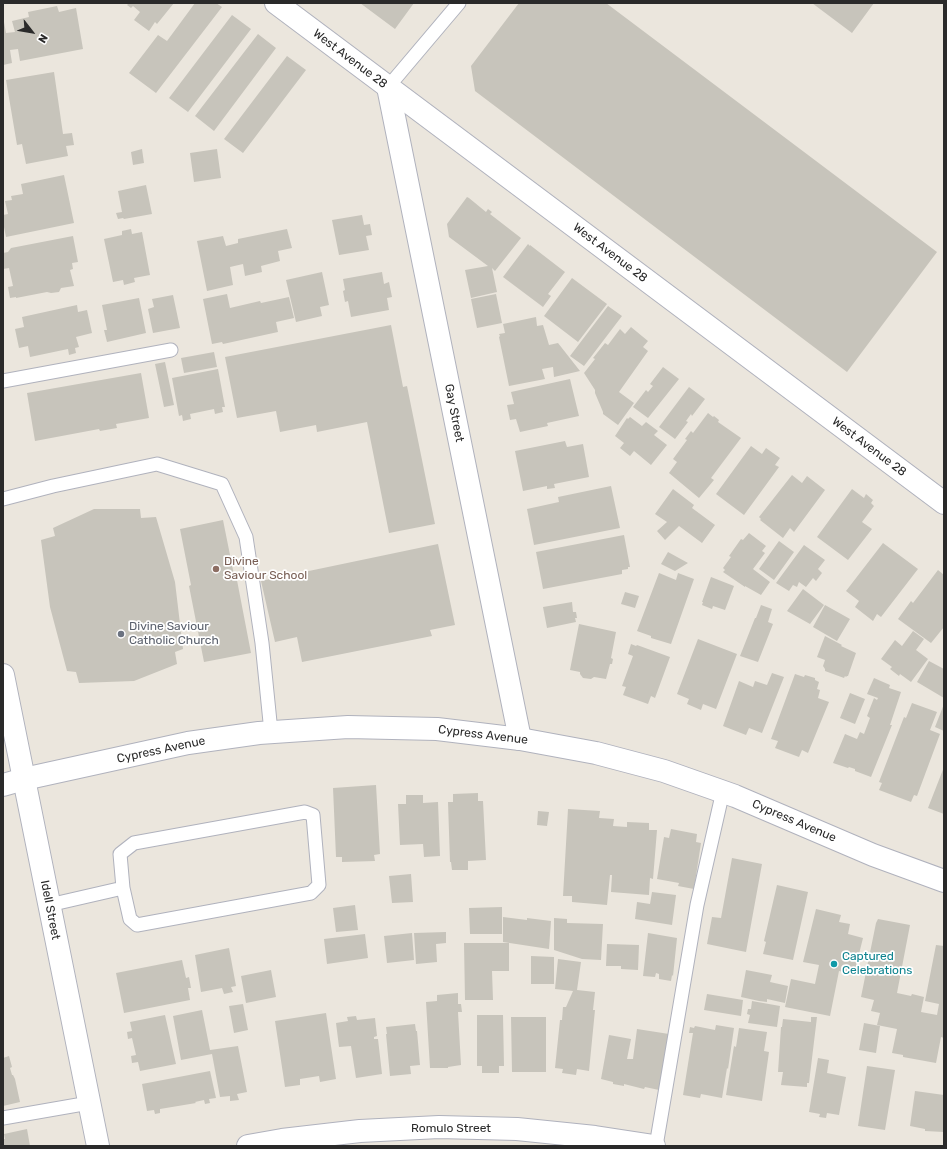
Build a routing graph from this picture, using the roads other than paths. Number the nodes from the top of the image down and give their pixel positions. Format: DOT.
graph roads {
  1 [pos="276,3"];
  2 [pos="459,3"];
  3 [pos="388,87"];
  4 [pos="171,350"];
  5 [pos="3,381"];
  6 [pos="942,498"];
  7 [pos="3,499"];
  8 [pos="3,675"];
  9 [pos="271,732"];
  10 [pos="520,738"];
  11 [pos="24,780"];
  12 [pos="3,785"];
  13 [pos="723,791"];
  14 [pos="944,881"];
  15 [pos="123,888"];
  16 [pos="49,905"];
  17 [pos="89,1103"];
  18 [pos="3,1118"];
  19 [pos="98,1146"];
  20 [pos="248,1146"];
  21 [pos="655,1146"];
  1 -- 3 [label="street, West Avenue 28"];
  2 -- 3 [label="lane"];
  3 -- 6 [label="street, West Avenue 28"];
  3 -- 10 [label="street, Gay Street"];
  4 -- 5 [label="lane"];
  7 -- 9 [label="lane"];
  8 -- 11 [label="street, Idell Street"];
  9 -- 10 [label="street, Cypress Avenue"];
  9 -- 11 [label="street, Cypress Avenue"];
  10 -- 13 [label="street, Cypress Avenue"];
  11 -- 12 [label="street, Cypress Avenue"];
  11 -- 16 [label="street, Idell Street"];
  13 -- 14 [label="street, Cypress Avenue"];
  13 -- 21 [label="lane"];
  15 -- 15 [label="lane"];
  15 -- 16 [label="lane"];
  16 -- 17 [label="street, Idell Street"];
  17 -- 18 [label="lane"];
  17 -- 19 [label="street, Idell Street"];
  20 -- 21 [label="street, Romulo Street"];
}
